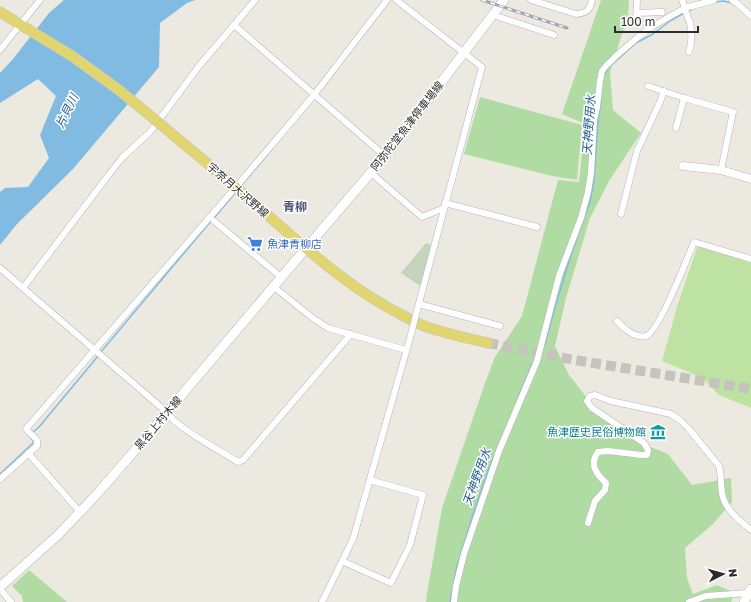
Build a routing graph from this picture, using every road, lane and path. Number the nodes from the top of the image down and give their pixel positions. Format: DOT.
graph roads {
  1 [pos="40,0"];
  2 [pos="255,0"];
  3 [pos="387,0"];
  4 [pos="396,0"];
  5 [pos="504,0"];
  6 [pos="531,0"];
  7 [pos="592,0"];
  8 [pos="637,0"];
  9 [pos="682,0"];
  10 [pos="714,0"];
  11 [pos="732,0"];
  12 [pos="685,8"];
  13 [pos="0,12"];
  14 [pos="662,12"];
  15 [pos="637,13"];
  16 [pos="493,15"];
  17 [pos="751,16"];
  18 [pos="636,21"];
  19 [pos="234,25"];
  20 [pos="23,26"];
  21 [pos="554,36"];
  22 [pos="0,50"];
  23 [pos="689,52"];
  24 [pos="464,53"];
  25 [pos="648,86"];
  26 [pos="664,91"];
  27 [pos="314,95"];
  28 [pos="684,98"];
  29 [pos="676,128"];
  30 [pos="385,156"];
  31 [pos="683,166"];
  32 [pos="721,170"];
  33 [pos="371,173"];
  34 [pos="751,179"];
  35 [pos="236,187"];
  36 [pos="445,205"];
  37 [pos="622,214"];
  38 [pos="214,221"];
  39 [pos="536,227"];
  40 [pos="306,248"];
  41 [pos="751,259"];
  42 [pos="0,268"];
  43 [pos="281,277"];
  44 [pos="274,287"];
  45 [pos="23,288"];
  46 [pos="418,305"];
  47 [pos="617,322"];
  48 [pos="500,326"];
  49 [pos="351,334"];
  50 [pos="488,343"];
  51 [pos="95,350"];
  52 [pos="406,350"];
  53 [pos="166,413"];
  54 [pos="28,453"];
  55 [pos="0,479"];
  56 [pos="370,480"];
  57 [pos="80,512"];
  58 [pos="588,523"];
  59 [pos="751,530"];
  60 [pos="342,561"];
  61 [pos="0,588"];
  62 [pos="750,591"];
  63 [pos="11,602"];
  64 [pos="322,602"];
  65 [pos="454,602"];
  66 [pos="689,602"];
  67 [pos="744,602"];
  1 -- 20 [label="street"];
  2 -- 19 [label="street"];
  3 -- 27 [label="street"];
  4 -- 24 [label="street"];
  5 -- 16 [label="main road, 阿弥陀堂魚津停車場線"];
  6 -- 7 [label="street"];
  8 -- 15 [label="street"];
  9 -- 12 [label="street"];
  10 -- 12 [label="street"];
  11 -- 17 [label="street"];
  12 -- 23 [label="street"];
  12 -- 65 [label="street"];
  13 -- 20 [label="main road, 宇奈月大沢野線"];
  14 -- 15 [label="street"];
  15 -- 18 [label="street"];
  16 -- 21 [label="street"];
  16 -- 24 [label="main road, 阿弥陀堂魚津停車場線"];
  19 -- 27 [label="street"];
  19 -- 45 [label="street"];
  20 -- 22 [label="street"];
  20 -- 35 [label="main road, 宇奈月大沢野線, bridge"];
  24 -- 30 [label="main road, 阿弥陀堂魚津停車場線"];
  24 -- 36 [label="street"];
  25 -- 26 [label="street"];
  26 -- 28 [label="street"];
  26 -- 37 [label="street"];
  27 -- 30 [label="street"];
  27 -- 35 [label="street"];
  28 -- 29 [label="street"];
  28 -- 32 [label="street"];
  30 -- 33 [label="main road, 阿弥陀堂魚津停車場線"];
  31 -- 32 [label="street"];
  32 -- 34 [label="street"];
  33 -- 36 [label="street"];
  33 -- 40 [label="main road, 阿弥陀堂魚津停車場線"];
  35 -- 40 [label="main road, 宇奈月大沢野線"];
  35 -- 51 [label="street"];
  36 -- 39 [label="street"];
  36 -- 46 [label="street"];
  38 -- 43 [label="street"];
  40 -- 43 [label="main road, 黒谷上村木線"];
  40 -- 50 [label="main road, 宇奈月大沢野線"];
  41 -- 47 [label="street"];
  42 -- 45 [label="street"];
  43 -- 44 [label="main road, 黒谷上村木線"];
  44 -- 49 [label="street"];
  44 -- 53 [label="main road, 黒谷上村木線"];
  45 -- 51 [label="street"];
  46 -- 48 [label="street"];
  46 -- 52 [label="street, bridge"];
  49 -- 52 [label="street"];
  49 -- 53 [label="street"];
  51 -- 53 [label="street"];
  51 -- 54 [label="street"];
  52 -- 56 [label="street"];
  53 -- 57 [label="main road, 黒谷上村木線"];
  54 -- 55 [label="street"];
  54 -- 57 [label="street"];
  56 -- 60 [label="street"];
  56 -- 60 [label="street"];
  57 -- 61 [label="main road, 黒谷上村木線"];
  58 -- 59 [label="street"];
  60 -- 64 [label="street"];
  61 -- 63 [label="street"];
  62 -- 66 [label="street"];
  62 -- 67 [label="main road"];
}
